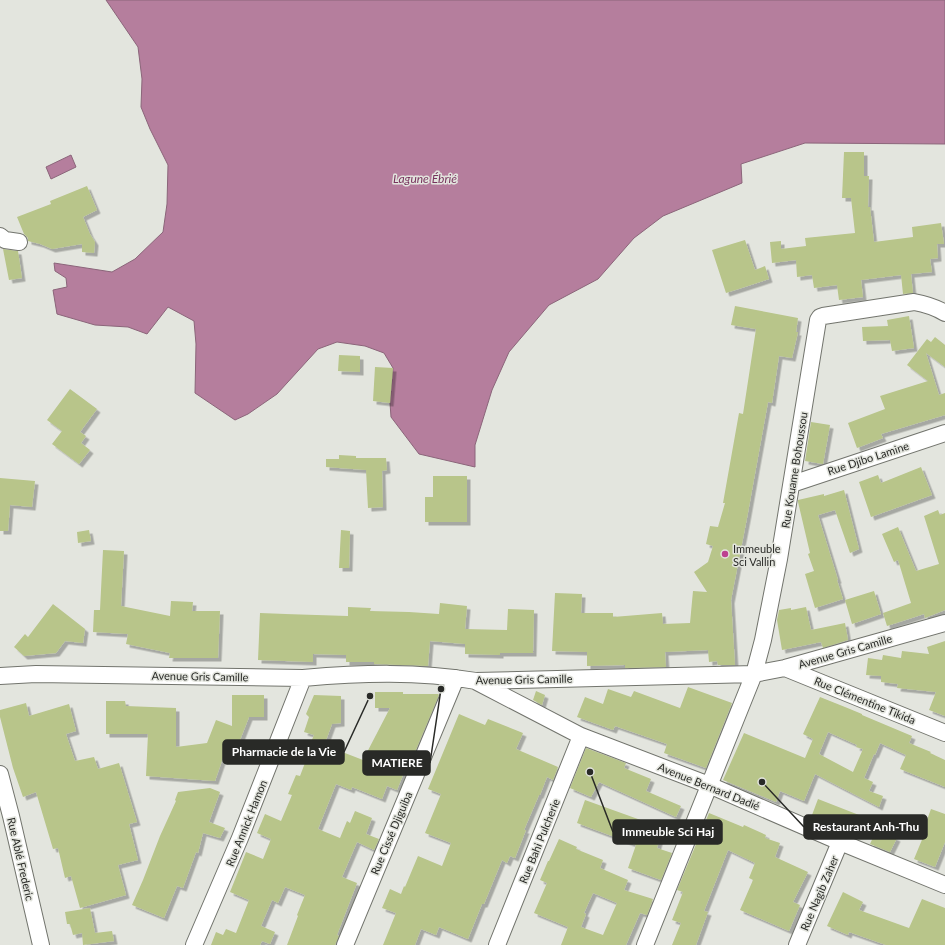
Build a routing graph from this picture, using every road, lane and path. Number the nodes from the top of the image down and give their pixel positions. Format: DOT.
graph roads {
  1 [pos="0,236"];
  2 [pos="19,242"];
  3 [pos="945,313"];
  4 [pos="945,433"];
  5 [pos="792,484"];
  6 [pos="945,623"];
  7 [pos="785,668"];
  8 [pos="754,674"];
  9 [pos="0,676"];
  10 [pos="304,678"];
  11 [pos="456,678"];
  12 [pos="476,681"];
  13 [pos="945,733"];
  14 [pos="581,736"];
  15 [pos="0,774"];
  16 [pos="709,785"];
  17 [pos="840,842"];
  18 [pos="945,885"];
  19 [pos="41,945"];
  20 [pos="194,945"];
  21 [pos="345,945"];
  22 [pos="497,945"];
  23 [pos="645,945"];
  24 [pos="797,945"];
  1 -- 2 [label="street"];
  3 -- 5 [label="street, Rue Kouame Bohoussou"];
  4 -- 5 [label="street, Rue Djibo Lamine"];
  5 -- 8 [label="street, Rue Kouame Bohoussou"];
  6 -- 7 [label="street, Avenue Gris Camille"];
  7 -- 8 [label="street, Avenue Gris Camille"];
  7 -- 13 [label="street, Rue Clémentine Tikida"];
  8 -- 12 [label="street, Avenue Gris Camille"];
  8 -- 16 [label="street, Rue Kouame Bohoussou"];
  9 -- 10 [label="street, Avenue Gris Camille"];
  10 -- 11 [label="street, Avenue Gris Camille"];
  10 -- 20 [label="street, Rue Annick Hamon"];
  11 -- 12 [label="street, Avenue Gris Camille"];
  11 -- 21 [label="street, Rue Cissé Djiguiba"];
  12 -- 14 [label="street, Avenue Bernard Dadié"];
  14 -- 16 [label="street, Avenue Bernard Dadié"];
  14 -- 22 [label="street, Rue Bahi Pulcherie"];
  15 -- 19 [label="street, Rue Ablé Frederic"];
  16 -- 17 [label="street, Avenue Bernard Dadié"];
  16 -- 23 [label="street, Rue Kouame Bohoussou"];
  17 -- 18 [label="street, Avenue Bernard Dadié"];
  17 -- 24 [label="street, Rue Nagib Zaher"];
}
